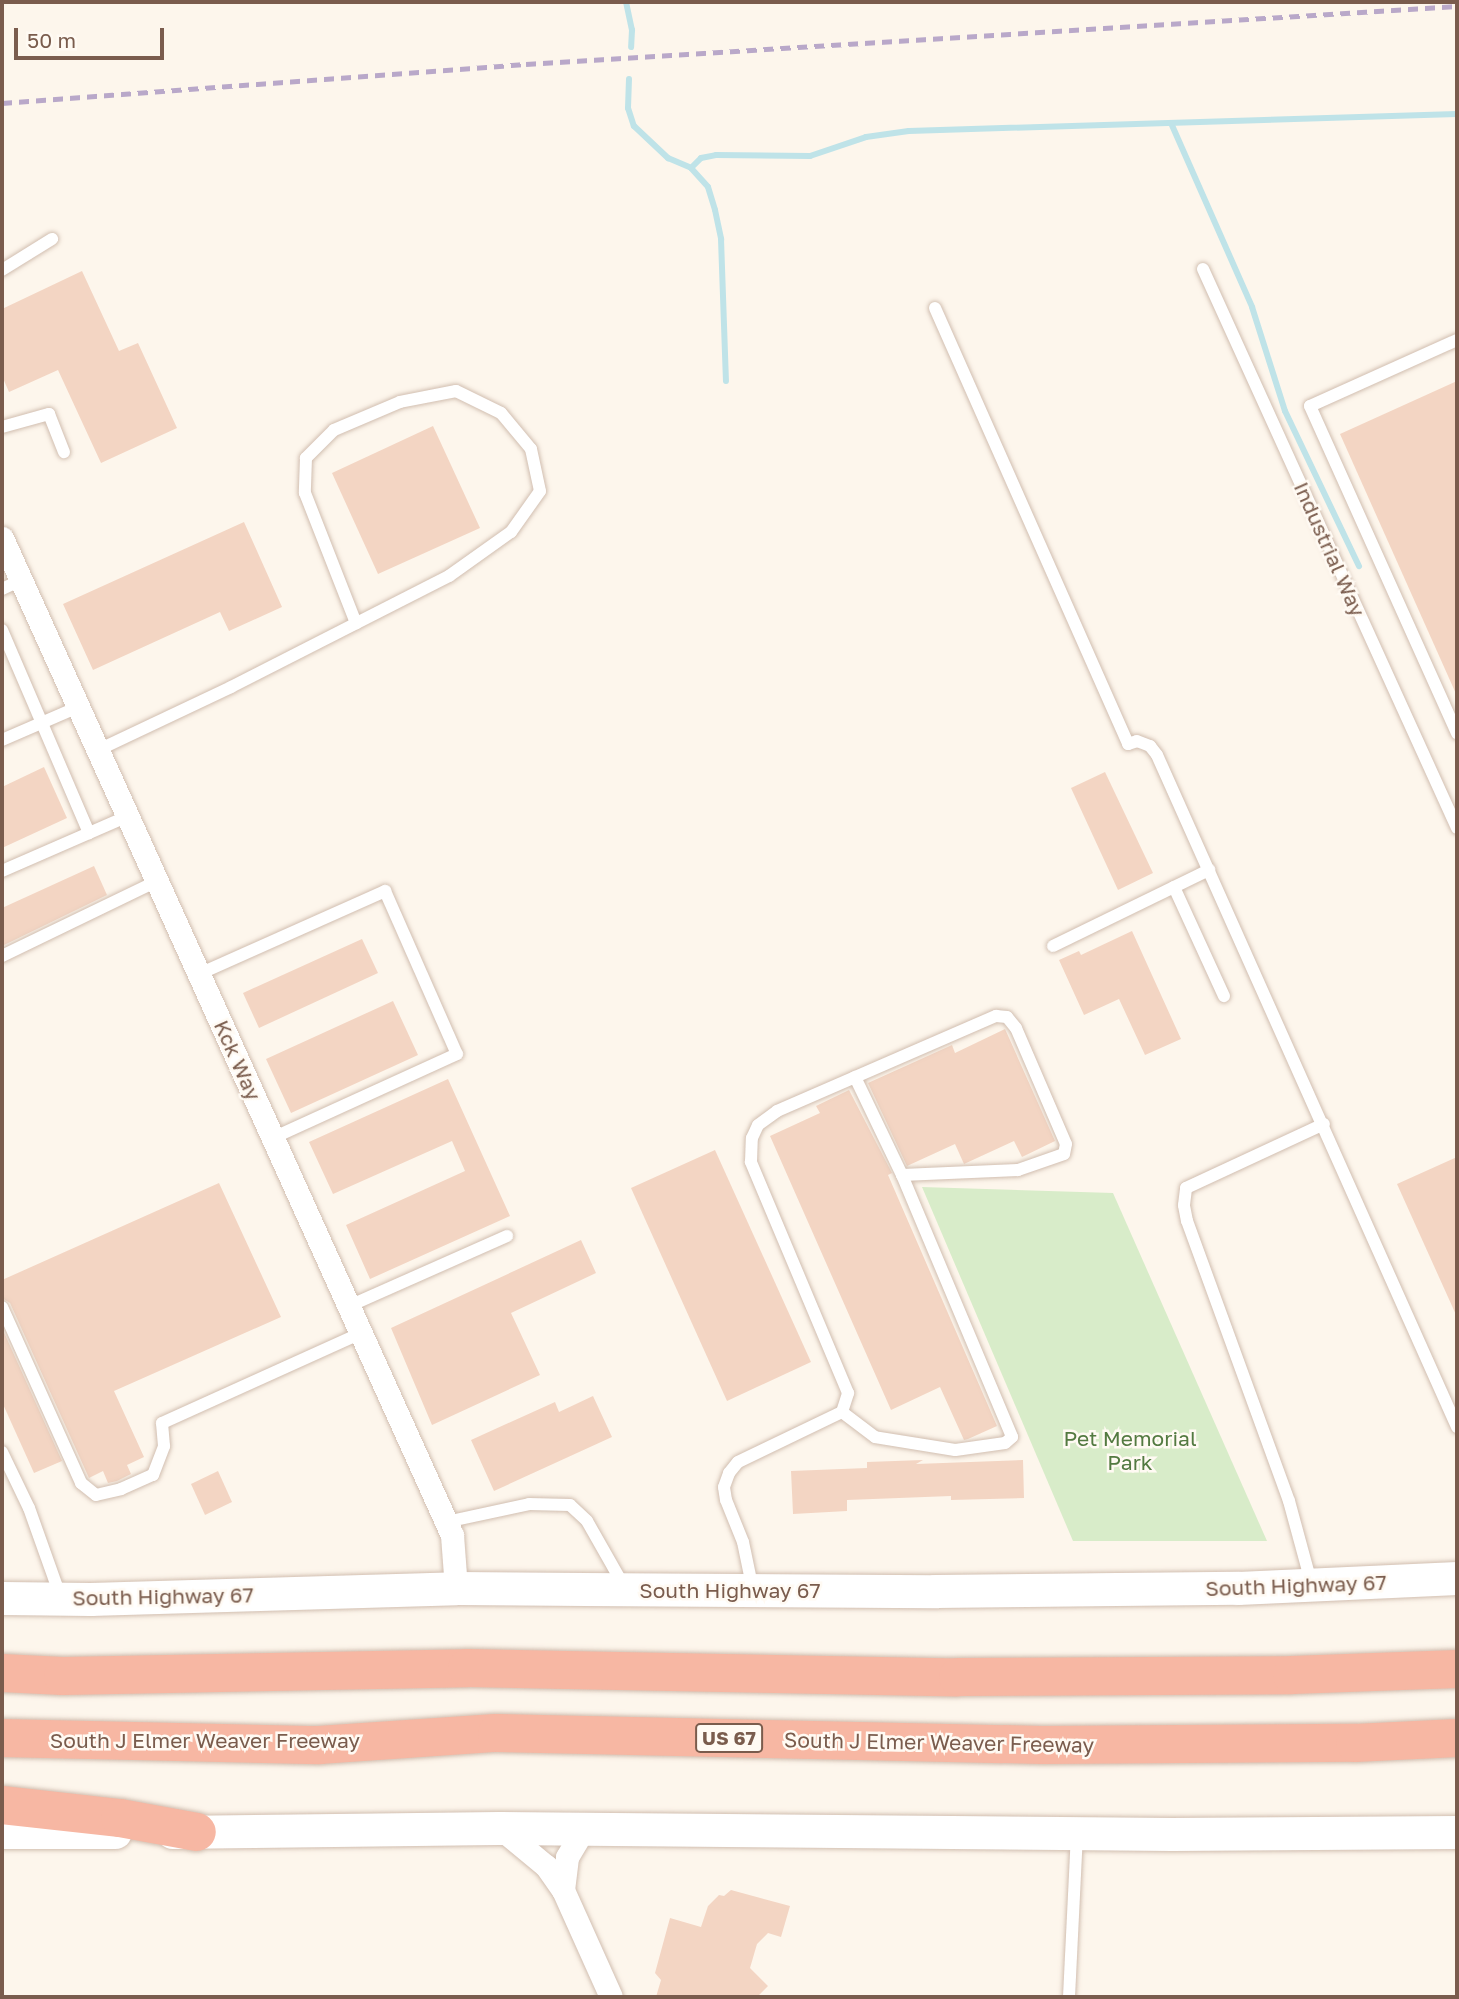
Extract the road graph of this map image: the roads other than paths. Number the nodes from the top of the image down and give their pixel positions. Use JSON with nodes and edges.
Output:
{"nodes":[{"id":1,"x":52,"y":239,"type":"dead end"},
{"id":2,"x":1203,"y":269,"type":"dead end"},
{"id":3,"x":2,"y":270,"type":"edge"},
{"id":4,"x":935,"y":308,"type":"dead end"},
{"id":5,"x":1457,"y":340,"type":"edge"},
{"id":6,"x":2,"y":427,"type":"edge"},
{"id":7,"x":64,"y":452,"type":"dead end"},
{"id":8,"x":2,"y":538,"type":"edge"},
{"id":9,"x":11,"y":585,"type":"edge"},
{"id":10,"x":356,"y":623,"type":"junction"},
{"id":11,"x":2,"y":630,"type":"edge"},
{"id":12,"x":78,"y":707,"type":"junction"},
{"id":13,"x":42,"y":722,"type":"junction"},
{"id":14,"x":1457,"y":733,"type":"edge"},
{"id":15,"x":2,"y":740,"type":"edge"},
{"id":16,"x":98,"y":750,"type":"junction"},
{"id":17,"x":128,"y":816,"type":"junction"},
{"id":18,"x":1457,"y":828,"type":"edge"},
{"id":19,"x":89,"y":833,"type":"junction"},
{"id":20,"x":1209,"y":870,"type":"junction"},
{"id":21,"x":2,"y":871,"type":"edge"},
{"id":22,"x":157,"y":881,"type":"junction"},
{"id":23,"x":1174,"y":887,"type":"junction"},
{"id":24,"x":1053,"y":946,"type":"dead end"},
{"id":25,"x":2,"y":956,"type":"edge"},
{"id":26,"x":199,"y":974,"type":"junction"},
{"id":27,"x":1224,"y":996,"type":"dead end"},
{"id":28,"x":855,"y":1077,"type":"junction"},
{"id":29,"x":1324,"y":1124,"type":"junction"},
{"id":30,"x":273,"y":1138,"type":"junction"},
{"id":31,"x":902,"y":1175,"type":"junction"},
{"id":32,"x":507,"y":1236,"type":"dead end"},
{"id":33,"x":349,"y":1306,"type":"junction"},
{"id":34,"x":2,"y":1307,"type":"edge"},
{"id":35,"x":361,"y":1334,"type":"junction"},
{"id":36,"x":842,"y":1412,"type":"junction"},
{"id":37,"x":1457,"y":1427,"type":"edge"},
{"id":38,"x":2,"y":1452,"type":"edge"},
{"id":39,"x":446,"y":1522,"type":"junction"},
{"id":40,"x":1457,"y":1578,"type":"edge"},
{"id":41,"x":1312,"y":1586,"type":"junction"},
{"id":42,"x":456,"y":1588,"type":"junction"},
{"id":43,"x":626,"y":1589,"type":"junction"},
{"id":44,"x":753,"y":1590,"type":"junction"},
{"id":45,"x":2,"y":1598,"type":"edge"},
{"id":46,"x":61,"y":1598,"type":"junction"},
{"id":47,"x":1457,"y":1669,"type":"edge"},
{"id":48,"x":2,"y":1673,"type":"edge"},
{"id":49,"x":2,"y":1738,"type":"edge"},
{"id":50,"x":1457,"y":1738,"type":"edge"},
{"id":51,"x":2,"y":1805,"type":"edge"},
{"id":52,"x":500,"y":1828,"type":"junction"},
{"id":53,"x":583,"y":1830,"type":"junction"},
{"id":54,"x":2,"y":1832,"type":"edge"},
{"id":55,"x":197,"y":1832,"type":"junction"},
{"id":56,"x":1457,"y":1832,"type":"edge"},
{"id":57,"x":1077,"y":1833,"type":"junction"},
{"id":58,"x":564,"y":1890,"type":"junction"},
{"id":59,"x":611,"y":1997,"type":"edge"},
{"id":60,"x":1069,"y":1997,"type":"edge"}],
"edges":[{"from":1,"to":3,"type":"lane"},
{"from":2,"to":18,"type":"lane","name":"Industrial Way"},
{"from":4,"to":20,"type":"lane"},
{"from":5,"to":14,"type":"lane"},
{"from":6,"to":7,"type":"lane"},
{"from":8,"to":9,"type":"street","name":"Kck Way"},
{"from":9,"to":12,"type":"street","name":"Kck Way"},
{"from":10,"to":10,"type":"lane"},
{"from":10,"to":16,"type":"lane"},
{"from":11,"to":13,"type":"lane"},
{"from":12,"to":13,"type":"lane"},
{"from":12,"to":16,"type":"street","name":"Kck Way"},
{"from":13,"to":15,"type":"lane"},
{"from":13,"to":19,"type":"lane"},
{"from":16,"to":17,"type":"street","name":"Kck Way"},
{"from":17,"to":19,"type":"lane"},
{"from":17,"to":22,"type":"street","name":"Kck Way"},
{"from":19,"to":21,"type":"lane"},
{"from":20,"to":23,"type":"lane"},
{"from":20,"to":29,"type":"lane"},
{"from":22,"to":25,"type":"lane"},
{"from":22,"to":26,"type":"street","name":"Kck Way"},
{"from":23,"to":24,"type":"lane"},
{"from":23,"to":27,"type":"lane"},
{"from":26,"to":30,"type":"street","name":"Kck Way"},
{"from":26,"to":30,"type":"lane"},
{"from":28,"to":31,"type":"lane"},
{"from":28,"to":31,"type":"lane"},
{"from":28,"to":36,"type":"lane"},
{"from":29,"to":37,"type":"lane"},
{"from":29,"to":41,"type":"lane"},
{"from":30,"to":33,"type":"street","name":"Kck Way"},
{"from":31,"to":36,"type":"lane"},
{"from":32,"to":33,"type":"lane"},
{"from":33,"to":35,"type":"street","name":"Kck Way"},
{"from":34,"to":35,"type":"lane"},
{"from":35,"to":39,"type":"street","name":"Kck Way"},
{"from":36,"to":44,"type":"lane"},
{"from":38,"to":46,"type":"lane"},
{"from":39,"to":42,"type":"street","name":"Kck Way"},
{"from":39,"to":43,"type":"lane"},
{"from":40,"to":41,"type":"main road","name":"South Highway 67"},
{"from":41,"to":44,"type":"main road","name":"South Highway 67"},
{"from":42,"to":43,"type":"main road","name":"South Highway 67"},
{"from":42,"to":46,"type":"main road","name":"South Highway 67"},
{"from":43,"to":44,"type":"main road","name":"South Highway 67"},
{"from":45,"to":46,"type":"main road","name":"South Highway 67"},
{"from":47,"to":48,"type":"highway"},
{"from":49,"to":50,"type":"highway","name":"South J Elmer Weaver Freeway","number":"US 67"},
{"from":51,"to":55,"type":"highway"},
{"from":52,"to":53,"type":"main road"},
{"from":52,"to":55,"type":"main road"},
{"from":52,"to":58,"type":"street"},
{"from":53,"to":57,"type":"main road"},
{"from":53,"to":58,"type":"street"},
{"from":54,"to":55,"type":"main road"},
{"from":56,"to":57,"type":"main road"},
{"from":57,"to":60,"type":"lane"},
{"from":58,"to":59,"type":"street"}]}
